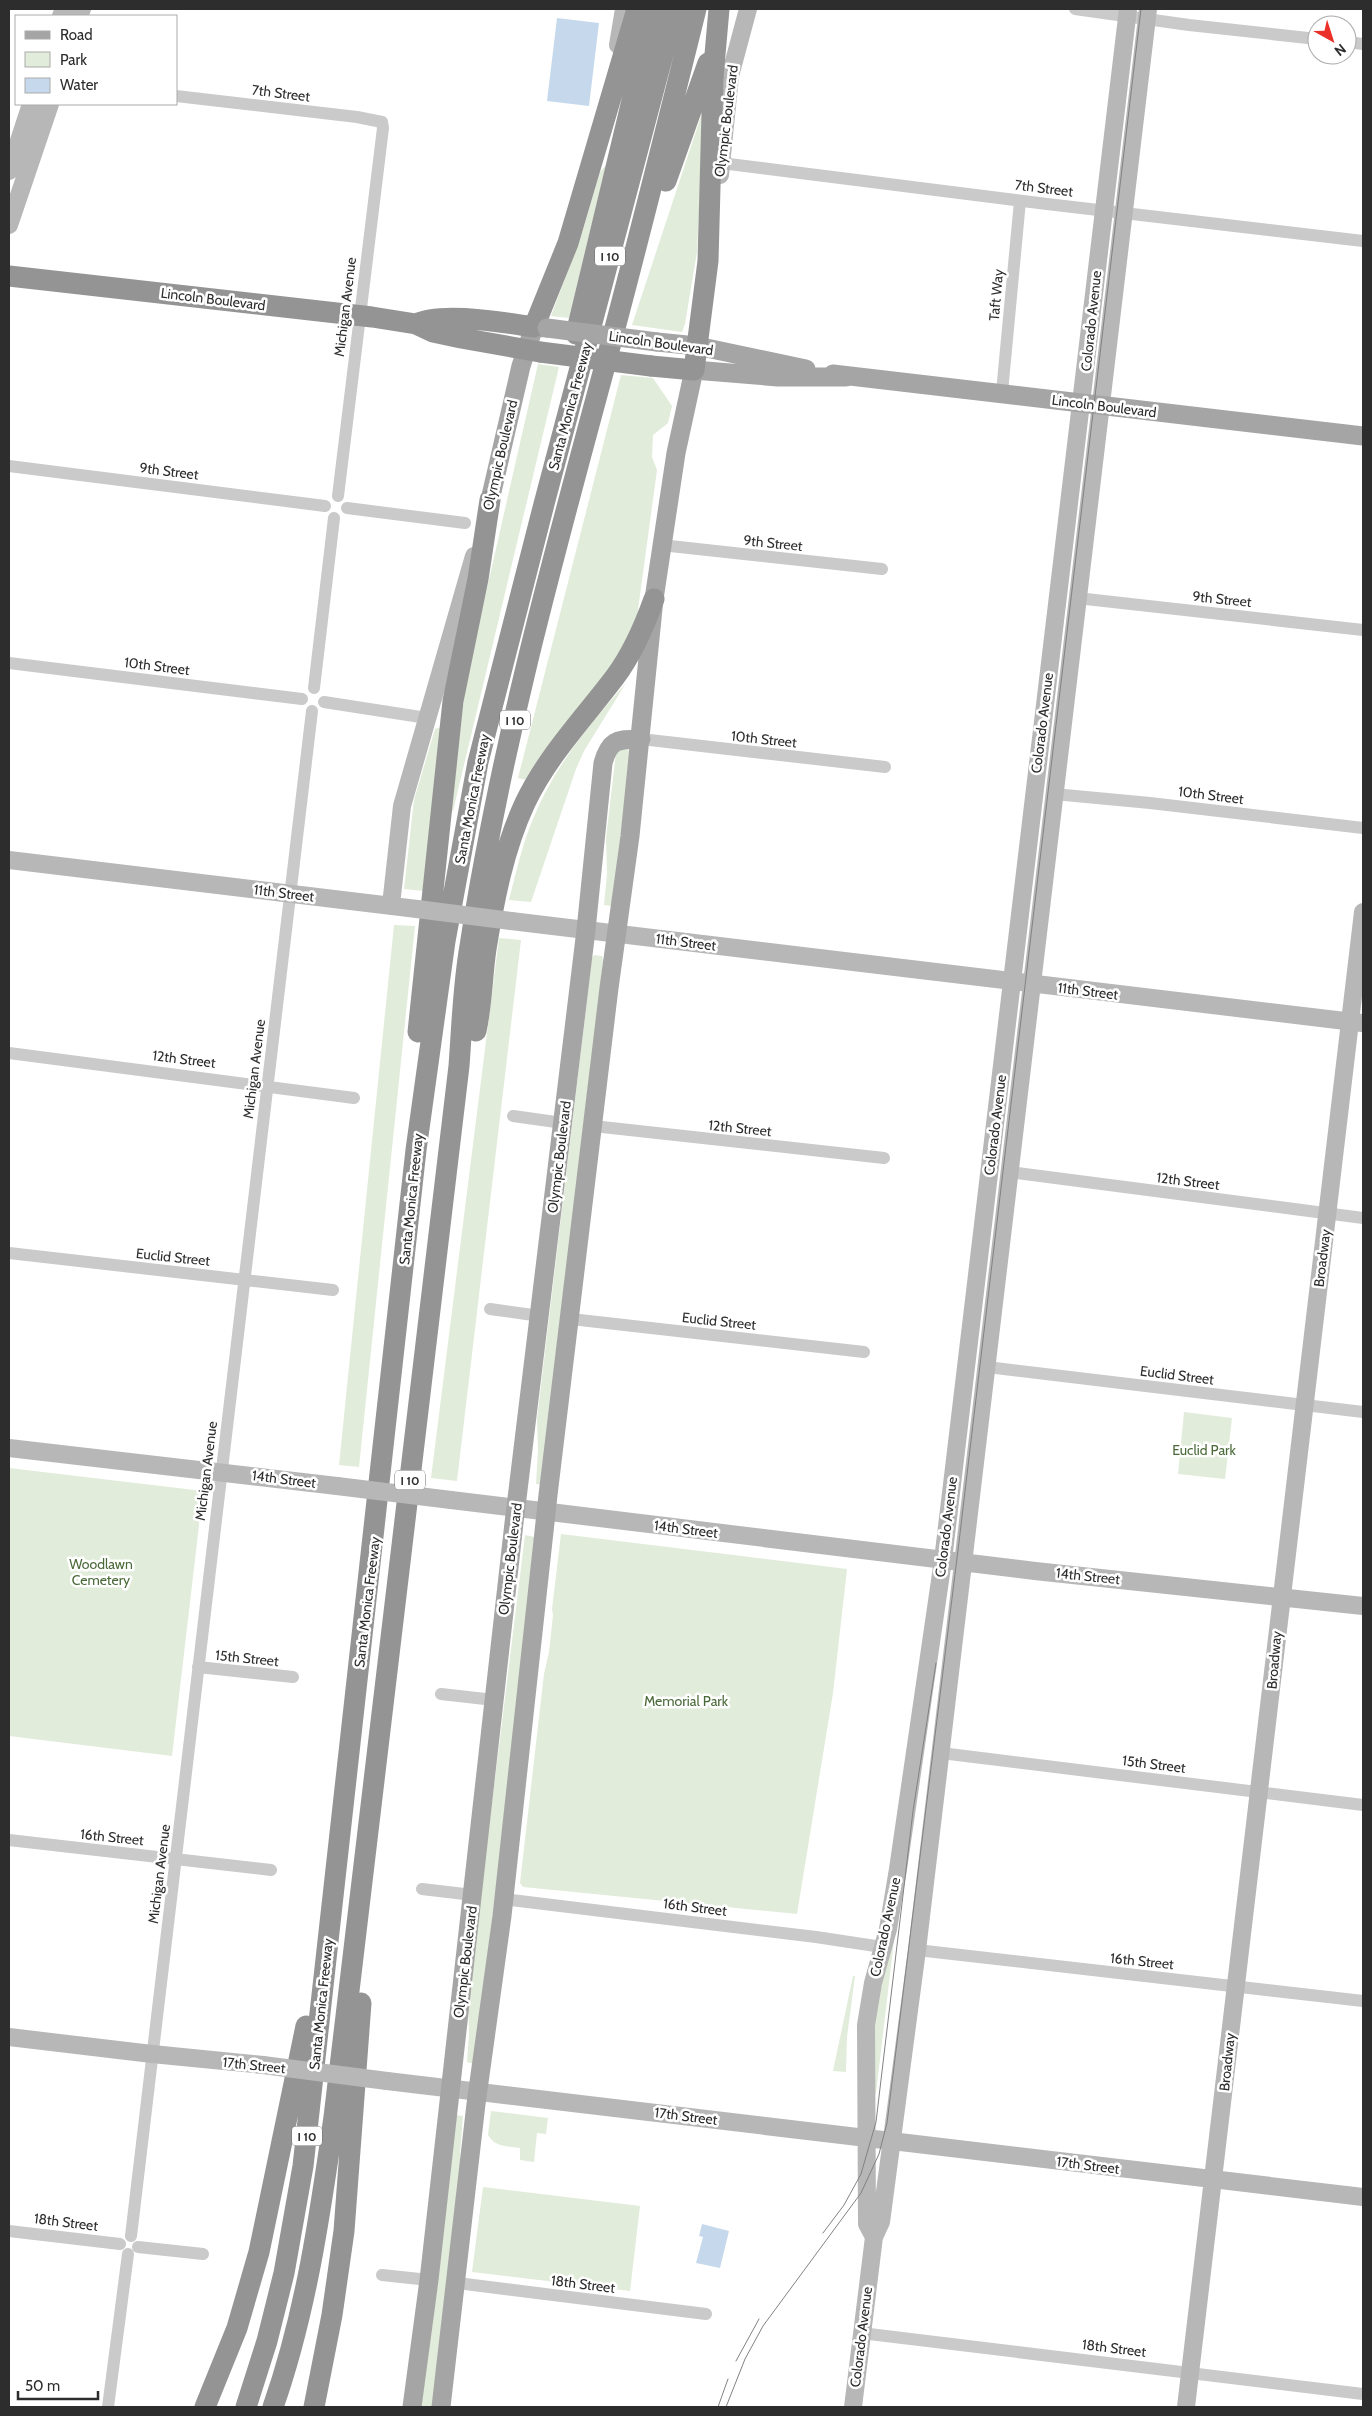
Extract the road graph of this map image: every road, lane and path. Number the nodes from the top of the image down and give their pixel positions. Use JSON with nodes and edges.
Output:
{"nodes":[{"id":1,"x":624,"y":9,"type":"edge"},
{"id":2,"x":637,"y":9,"type":"edge"},
{"id":3,"x":654,"y":9,"type":"edge"},
{"id":4,"x":675,"y":9,"type":"edge"},
{"id":5,"x":696,"y":9,"type":"edge"},
{"id":6,"x":719,"y":9,"type":"edge"},
{"id":7,"x":727,"y":9,"type":"edge"},
{"id":8,"x":748,"y":9,"type":"edge"},
{"id":9,"x":1075,"y":9,"type":"edge"},
{"id":10,"x":1128,"y":12,"type":"edge"},
{"id":11,"x":1148,"y":13,"type":"edge"},
{"id":12,"x":1307,"y":37,"type":"edge"},
{"id":13,"x":612,"y":93,"type":"junction"},
{"id":14,"x":178,"y":96,"type":"edge"},
{"id":15,"x":32,"y":105,"type":"edge"},
{"id":16,"x":50,"y":105,"type":"edge"},
{"id":17,"x":382,"y":122,"type":"joint"},
{"id":18,"x":721,"y":163,"type":"junction"},
{"id":19,"x":9,"y":171,"type":"edge"},
{"id":20,"x":1020,"y":201,"type":"junction"},
{"id":21,"x":1104,"y":211,"type":"junction"},
{"id":22,"x":1124,"y":213,"type":"junction"},
{"id":23,"x":9,"y":225,"type":"edge"},
{"id":24,"x":641,"y":230,"type":"junction"},
{"id":25,"x":1363,"y":241,"type":"edge"},
{"id":26,"x":708,"y":261,"type":"junction"},
{"id":27,"x":9,"y":276,"type":"edge"},
{"id":28,"x":359,"y":316,"type":"junction"},
{"id":29,"x":416,"y":324,"type":"junction"},
{"id":30,"x":540,"y":328,"type":"junction"},
{"id":31,"x":697,"y":346,"type":"junction"},
{"id":32,"x":533,"y":351,"type":"junction"},
{"id":33,"x":694,"y":370,"type":"junction"},
{"id":34,"x":846,"y":377,"type":"junction"},
{"id":35,"x":1002,"y":392,"type":"junction"},
{"id":36,"x":1082,"y":403,"type":"junction"},
{"id":37,"x":1101,"y":406,"type":"junction"},
{"id":38,"x":1363,"y":436,"type":"edge"},
{"id":39,"x":9,"y":466,"type":"edge"},
{"id":40,"x":338,"y":496,"type":"junction"},
{"id":41,"x":490,"y":500,"type":"junction"},
{"id":42,"x":544,"y":504,"type":"junction"},
{"id":43,"x":325,"y":506,"type":"junction"},
{"id":44,"x":348,"y":508,"type":"junction"},
{"id":45,"x":334,"y":518,"type":"junction"},
{"id":46,"x":465,"y":523,"type":"dead end"},
{"id":47,"x":661,"y":545,"type":"junction"},
{"id":48,"x":882,"y":569,"type":"dead end"},
{"id":49,"x":1077,"y":598,"type":"junction"},
{"id":50,"x":654,"y":599,"type":"junction"},
{"id":51,"x":1363,"y":630,"type":"edge"},
{"id":52,"x":9,"y":663,"type":"edge"},
{"id":53,"x":314,"y":688,"type":"junction"},
{"id":54,"x":302,"y":699,"type":"junction"},
{"id":55,"x":324,"y":702,"type":"junction"},
{"id":56,"x":312,"y":710,"type":"junction"},
{"id":57,"x":427,"y":718,"type":"junction"},
{"id":58,"x":641,"y":739,"type":"junction"},
{"id":59,"x":884,"y":767,"type":"dead end"},
{"id":60,"x":1054,"y":794,"type":"junction"},
{"id":61,"x":1363,"y":828,"type":"edge"},
{"id":62,"x":9,"y":860,"type":"edge"},
{"id":63,"x":290,"y":894,"type":"junction"},
{"id":64,"x":391,"y":905,"type":"junction"},
{"id":65,"x":1363,"y":912,"type":"edge"},
{"id":66,"x":586,"y":930,"type":"junction"},
{"id":67,"x":616,"y":934,"type":"junction"},
{"id":68,"x":1011,"y":981,"type":"junction"},
{"id":69,"x":1032,"y":984,"type":"junction"},
{"id":70,"x":1357,"y":1023,"type":"edge"},
{"id":71,"x":9,"y":1053,"type":"edge"},
{"id":72,"x":459,"y":1066,"type":"junction"},
{"id":73,"x":267,"y":1086,"type":"junction"},
{"id":74,"x":354,"y":1098,"type":"dead end"},
{"id":75,"x":513,"y":1116,"type":"dead end"},
{"id":76,"x":563,"y":1123,"type":"junction"},
{"id":77,"x":593,"y":1126,"type":"junction"},
{"id":78,"x":416,"y":1150,"type":"junction"},
{"id":79,"x":884,"y":1158,"type":"dead end"},
{"id":80,"x":1010,"y":1172,"type":"junction"},
{"id":81,"x":1327,"y":1213,"type":"junction"},
{"id":82,"x":1363,"y":1218,"type":"edge"},
{"id":83,"x":9,"y":1253,"type":"edge"},
{"id":84,"x":244,"y":1280,"type":"junction"},
{"id":85,"x":333,"y":1290,"type":"dead end"},
{"id":86,"x":490,"y":1309,"type":"dead end"},
{"id":87,"x":540,"y":1316,"type":"junction"},
{"id":88,"x":570,"y":1319,"type":"junction"},
{"id":89,"x":864,"y":1352,"type":"dead end"},
{"id":90,"x":986,"y":1367,"type":"junction"},
{"id":91,"x":1305,"y":1405,"type":"junction"},
{"id":92,"x":1363,"y":1412,"type":"edge"},
{"id":93,"x":9,"y":1448,"type":"edge"},
{"id":94,"x":222,"y":1471,"type":"junction"},
{"id":95,"x":516,"y":1508,"type":"junction"},
{"id":96,"x":546,"y":1512,"type":"junction"},
{"id":97,"x":943,"y":1560,"type":"junction"},
{"id":98,"x":962,"y":1562,"type":"junction"},
{"id":99,"x":1280,"y":1598,"type":"junction"},
{"id":100,"x":1363,"y":1606,"type":"edge"},
{"id":101,"x":198,"y":1667,"type":"junction"},
{"id":102,"x":293,"y":1678,"type":"dead end"},
{"id":103,"x":441,"y":1694,"type":"dead end"},
{"id":104,"x":494,"y":1700,"type":"junction"},
{"id":105,"x":941,"y":1752,"type":"junction"},
{"id":106,"x":1259,"y":1792,"type":"junction"},
{"id":107,"x":1363,"y":1805,"type":"edge"},
{"id":108,"x":9,"y":1840,"type":"edge"},
{"id":109,"x":176,"y":1859,"type":"junction"},
{"id":110,"x":337,"y":1860,"type":"junction"},
{"id":111,"x":271,"y":1870,"type":"dead end"},
{"id":112,"x":422,"y":1889,"type":"dead end"},
{"id":113,"x":362,"y":1895,"type":"junction"},
{"id":114,"x":473,"y":1895,"type":"junction"},
{"id":115,"x":503,"y":1899,"type":"junction"},
{"id":116,"x":882,"y":1947,"type":"junction"},
{"id":117,"x":917,"y":1950,"type":"junction"},
{"id":118,"x":1236,"y":1985,"type":"junction"},
{"id":119,"x":1363,"y":2001,"type":"edge"},
{"id":120,"x":9,"y":2036,"type":"edge"},
{"id":121,"x":152,"y":2054,"type":"junction"},
{"id":122,"x":451,"y":2089,"type":"junction"},
{"id":123,"x":478,"y":2092,"type":"junction"},
{"id":124,"x":866,"y":2137,"type":"junction"},
{"id":125,"x":892,"y":2142,"type":"junction"},
{"id":126,"x":1213,"y":2179,"type":"junction"},
{"id":127,"x":1363,"y":2197,"type":"edge"},
{"id":128,"x":9,"y":2230,"type":"edge"},
{"id":129,"x":874,"y":2238,"type":"junction"},
{"id":130,"x":133,"y":2246,"type":"junction"},
{"id":131,"x":203,"y":2254,"type":"dead end"},
{"id":132,"x":382,"y":2275,"type":"dead end"},
{"id":133,"x":429,"y":2280,"type":"junction"},
{"id":134,"x":457,"y":2284,"type":"junction"},
{"id":135,"x":706,"y":2314,"type":"dead end"},
{"id":136,"x":861,"y":2333,"type":"junction"},
{"id":137,"x":1190,"y":2372,"type":"junction"},
{"id":138,"x":1363,"y":2394,"type":"edge"},
{"id":139,"x":108,"y":2407,"type":"edge"},
{"id":140,"x":205,"y":2407,"type":"edge"},
{"id":141,"x":246,"y":2407,"type":"edge"},
{"id":142,"x":273,"y":2407,"type":"edge"},
{"id":143,"x":314,"y":2407,"type":"edge"},
{"id":144,"x":412,"y":2407,"type":"edge"},
{"id":145,"x":442,"y":2407,"type":"edge"},
{"id":146,"x":853,"y":2407,"type":"edge"},
{"id":147,"x":1186,"y":2407,"type":"edge"}],
"edges":[{"from":1,"to":13,"type":"main road","name":"Olympic Boulevard"},
{"from":2,"to":13,"type":"highway"},
{"from":3,"to":42,"type":"highway"},
{"from":4,"to":42,"type":"highway","name":"Santa Monica Freeway","number":"I 10"},
{"from":5,"to":24,"type":"highway","name":"Santa Monica Freeway","number":"I 10"},
{"from":6,"to":26,"type":"highway","bridge":true},
{"from":7,"to":24,"type":"highway"},
{"from":8,"to":18,"type":"main road","name":"Olympic Boulevard"},
{"from":9,"to":10,"type":"street"},
{"from":10,"to":11,"type":"street"},
{"from":10,"to":21,"type":"main road","name":"Colorado Avenue"},
{"from":11,"to":12,"type":"street"},
{"from":11,"to":22,"type":"main road","name":"Colorado Avenue"},
{"from":13,"to":30,"type":"highway","name":"Olympic Boulevard"},
{"from":14,"to":17,"type":"street","name":"7th Street"},
{"from":15,"to":19,"type":"main road"},
{"from":16,"to":23,"type":"main road"},
{"from":17,"to":28,"type":"street","name":"Michigan Avenue"},
{"from":18,"to":20,"type":"street","name":"7th Street"},
{"from":18,"to":26,"type":"main road","name":"Olympic Boulevard"},
{"from":20,"to":21,"type":"street","name":"7th Street"},
{"from":20,"to":35,"type":"street","name":"Taft Way"},
{"from":21,"to":22,"type":"street","name":"7th Street"},
{"from":21,"to":36,"type":"main road","name":"Colorado Avenue"},
{"from":22,"to":25,"type":"street","name":"7th Street"},
{"from":22,"to":37,"type":"main road","name":"Colorado Avenue"},
{"from":24,"to":72,"type":"highway","name":"Santa Monica Freeway","number":"I 10"},
{"from":26,"to":31,"type":"highway","name":"Olympic Boulevard"},
{"from":27,"to":28,"type":"highway","name":"Lincoln Boulevard"},
{"from":28,"to":29,"type":"highway","name":"Lincoln Boulevard"},
{"from":28,"to":40,"type":"street","name":"Michigan Avenue"},
{"from":29,"to":30,"type":"highway","name":"Lincoln Boulevard"},
{"from":29,"to":32,"type":"highway","name":"Lincoln Boulevard"},
{"from":30,"to":31,"type":"main road","name":"Lincoln Boulevard","bridge":true},
{"from":30,"to":32,"type":"main road","name":"Olympic Boulevard"},
{"from":31,"to":33,"type":"highway","name":"Olympic Boulevard"},
{"from":31,"to":34,"type":"main road","name":"Lincoln Boulevard"},
{"from":32,"to":33,"type":"highway","name":"Lincoln Boulevard","bridge":true},
{"from":32,"to":41,"type":"main road","name":"Olympic Boulevard"},
{"from":33,"to":34,"type":"main road","name":"Lincoln Boulevard"},
{"from":33,"to":47,"type":"main road","name":"Olympic Boulevard"},
{"from":34,"to":35,"type":"main road","name":"Lincoln Boulevard"},
{"from":35,"to":36,"type":"main road","name":"Lincoln Boulevard"},
{"from":36,"to":37,"type":"main road","name":"Lincoln Boulevard"},
{"from":36,"to":68,"type":"main road","name":"Colorado Avenue"},
{"from":37,"to":38,"type":"main road","name":"Lincoln Boulevard"},
{"from":37,"to":49,"type":"main road","name":"Colorado Avenue"},
{"from":39,"to":43,"type":"street","name":"9th Street"},
{"from":40,"to":43,"type":"street"},
{"from":40,"to":44,"type":"street"},
{"from":41,"to":57,"type":"main road","name":"Olympic Boulevard"},
{"from":41,"to":78,"type":"highway"},
{"from":42,"to":78,"type":"highway","name":"Santa Monica Freeway","number":"I 10"},
{"from":43,"to":45,"type":"street"},
{"from":44,"to":45,"type":"street"},
{"from":44,"to":46,"type":"street"},
{"from":45,"to":53,"type":"street"},
{"from":47,"to":48,"type":"street","name":"9th Street"},
{"from":47,"to":50,"type":"main road","name":"Olympic Boulevard"},
{"from":49,"to":51,"type":"street","name":"9th Street"},
{"from":49,"to":60,"type":"main road","name":"Colorado Avenue"},
{"from":50,"to":58,"type":"main road","name":"Olympic Boulevard"},
{"from":50,"to":72,"type":"highway"},
{"from":52,"to":54,"type":"street","name":"10th Street"},
{"from":53,"to":54,"type":"street"},
{"from":53,"to":55,"type":"street"},
{"from":54,"to":56,"type":"street"},
{"from":55,"to":56,"type":"street"},
{"from":55,"to":57,"type":"street"},
{"from":56,"to":63,"type":"street","name":"Michigan Avenue"},
{"from":57,"to":64,"type":"main road","name":"Olympic Boulevard"},
{"from":58,"to":59,"type":"street","name":"10th Street"},
{"from":58,"to":66,"type":"main road","name":"Olympic Boulevard"},
{"from":58,"to":67,"type":"main road","name":"Olympic Boulevard"},
{"from":60,"to":61,"type":"street","name":"10th Street"},
{"from":60,"to":69,"type":"main road","name":"Colorado Avenue"},
{"from":62,"to":63,"type":"main road","name":"11th Street"},
{"from":63,"to":64,"type":"main road","name":"11th Street"},
{"from":63,"to":73,"type":"street","name":"Michigan Avenue"},
{"from":64,"to":66,"type":"main road","name":"11th Street","bridge":true},
{"from":65,"to":70,"type":"main road","name":"Broadway"},
{"from":66,"to":67,"type":"main road","name":"11th Street"},
{"from":66,"to":76,"type":"main road","name":"Olympic Boulevard"},
{"from":67,"to":68,"type":"main road","name":"11th Street"},
{"from":67,"to":77,"type":"main road","name":"Olympic Boulevard"},
{"from":68,"to":69,"type":"main road","name":"11th Street"},
{"from":68,"to":97,"type":"main road","name":"Colorado Avenue"},
{"from":69,"to":70,"type":"main road","name":"11th Street"},
{"from":69,"to":80,"type":"main road","name":"Colorado Avenue"},
{"from":70,"to":81,"type":"main road","name":"Broadway"},
{"from":71,"to":73,"type":"street","name":"12th Street"},
{"from":72,"to":113,"type":"highway","name":"Santa Monica Freeway","number":"I 10"},
{"from":73,"to":74,"type":"street","name":"12th Street"},
{"from":73,"to":84,"type":"street","name":"Michigan Avenue"},
{"from":75,"to":76,"type":"street"},
{"from":76,"to":87,"type":"main road","name":"Olympic Boulevard"},
{"from":77,"to":79,"type":"street","name":"12th Street"},
{"from":77,"to":88,"type":"main road","name":"Olympic Boulevard"},
{"from":78,"to":110,"type":"highway","name":"Santa Monica Freeway","number":"I 10"},
{"from":80,"to":81,"type":"street","name":"12th Street"},
{"from":80,"to":90,"type":"main road","name":"Colorado Avenue"},
{"from":81,"to":82,"type":"street","name":"12th Street"},
{"from":81,"to":91,"type":"main road","name":"Broadway"},
{"from":83,"to":84,"type":"street","name":"Euclid Street"},
{"from":84,"to":85,"type":"street","name":"Euclid Street"},
{"from":84,"to":94,"type":"street","name":"Michigan Avenue"},
{"from":86,"to":87,"type":"street"},
{"from":87,"to":95,"type":"main road","name":"Olympic Boulevard"},
{"from":88,"to":89,"type":"street","name":"Euclid Street"},
{"from":88,"to":96,"type":"main road","name":"Olympic Boulevard"},
{"from":90,"to":91,"type":"street","name":"Euclid Street"},
{"from":90,"to":98,"type":"main road","name":"Colorado Avenue"},
{"from":91,"to":92,"type":"street","name":"Euclid Street"},
{"from":91,"to":99,"type":"main road","name":"Broadway"},
{"from":93,"to":94,"type":"main road","name":"14th Street"},
{"from":94,"to":95,"type":"main road","name":"14th Street","bridge":true},
{"from":94,"to":101,"type":"street","name":"Michigan Avenue"},
{"from":95,"to":96,"type":"main road","name":"14th Street"},
{"from":95,"to":104,"type":"main road","name":"Olympic Boulevard"},
{"from":96,"to":97,"type":"main road","name":"14th Street"},
{"from":96,"to":115,"type":"main road","name":"Olympic Boulevard"},
{"from":97,"to":98,"type":"main road","name":"14th Street"},
{"from":97,"to":116,"type":"main road","name":"Colorado Avenue"},
{"from":98,"to":99,"type":"main road","name":"14th Street"},
{"from":98,"to":105,"type":"main road","name":"Colorado Avenue"},
{"from":99,"to":100,"type":"main road","name":"14th Street"},
{"from":99,"to":106,"type":"main road","name":"Broadway"},
{"from":101,"to":102,"type":"street","name":"15th Street"},
{"from":101,"to":109,"type":"street","name":"Michigan Avenue"},
{"from":103,"to":104,"type":"street"},
{"from":104,"to":114,"type":"main road","name":"Olympic Boulevard"},
{"from":105,"to":106,"type":"street","name":"15th Street"},
{"from":105,"to":117,"type":"main road","name":"Colorado Avenue"},
{"from":106,"to":107,"type":"street","name":"15th Street"},
{"from":106,"to":118,"type":"main road","name":"Broadway"},
{"from":108,"to":109,"type":"street","name":"16th Street"},
{"from":109,"to":111,"type":"street","name":"16th Street"},
{"from":109,"to":121,"type":"street","name":"Michigan Avenue"},
{"from":110,"to":140,"type":"highway"},
{"from":110,"to":141,"type":"highway","name":"Santa Monica Freeway","number":"I 10"},
{"from":112,"to":114,"type":"street"},
{"from":113,"to":142,"type":"highway","name":"Santa Monica Freeway","number":"I 10"},
{"from":113,"to":143,"type":"highway"},
{"from":114,"to":122,"type":"main road","name":"Olympic Boulevard"},
{"from":115,"to":116,"type":"street","name":"16th Street"},
{"from":115,"to":123,"type":"main road","name":"Olympic Boulevard"},
{"from":116,"to":124,"type":"main road","name":"Colorado Avenue"},
{"from":117,"to":118,"type":"street","name":"16th Street"},
{"from":117,"to":125,"type":"main road","name":"Colorado Avenue"},
{"from":118,"to":119,"type":"street","name":"16th Street"},
{"from":118,"to":126,"type":"main road","name":"Broadway"},
{"from":120,"to":121,"type":"main road","name":"17th Street"},
{"from":121,"to":122,"type":"main road","name":"17th Street","bridge":true},
{"from":121,"to":130,"type":"street","name":"Michigan Avenue"},
{"from":122,"to":123,"type":"main road","name":"17th Street"},
{"from":122,"to":133,"type":"main road","name":"Olympic Boulevard"},
{"from":123,"to":124,"type":"main road","name":"17th Street"},
{"from":123,"to":134,"type":"main road","name":"Olympic Boulevard"},
{"from":124,"to":125,"type":"main road","name":"17th Street"},
{"from":124,"to":129,"type":"main road","name":"Colorado Avenue"},
{"from":125,"to":126,"type":"main road","name":"17th Street"},
{"from":125,"to":129,"type":"main road","name":"Colorado Avenue"},
{"from":126,"to":127,"type":"main road","name":"17th Street"},
{"from":126,"to":137,"type":"main road","name":"Broadway"},
{"from":128,"to":130,"type":"street","name":"18th Street"},
{"from":129,"to":136,"type":"main road","name":"Colorado Avenue"},
{"from":130,"to":131,"type":"street"},
{"from":130,"to":139,"type":"street","name":"Michigan Avenue"},
{"from":132,"to":133,"type":"street"},
{"from":133,"to":144,"type":"main road","name":"Olympic Boulevard"},
{"from":134,"to":135,"type":"street","name":"18th Street"},
{"from":134,"to":145,"type":"main road","name":"Olympic Boulevard"},
{"from":136,"to":137,"type":"street","name":"18th Street"},
{"from":136,"to":146,"type":"main road","name":"Colorado Avenue"},
{"from":137,"to":138,"type":"street","name":"18th Street"},
{"from":137,"to":147,"type":"main road","name":"Broadway"}]}
